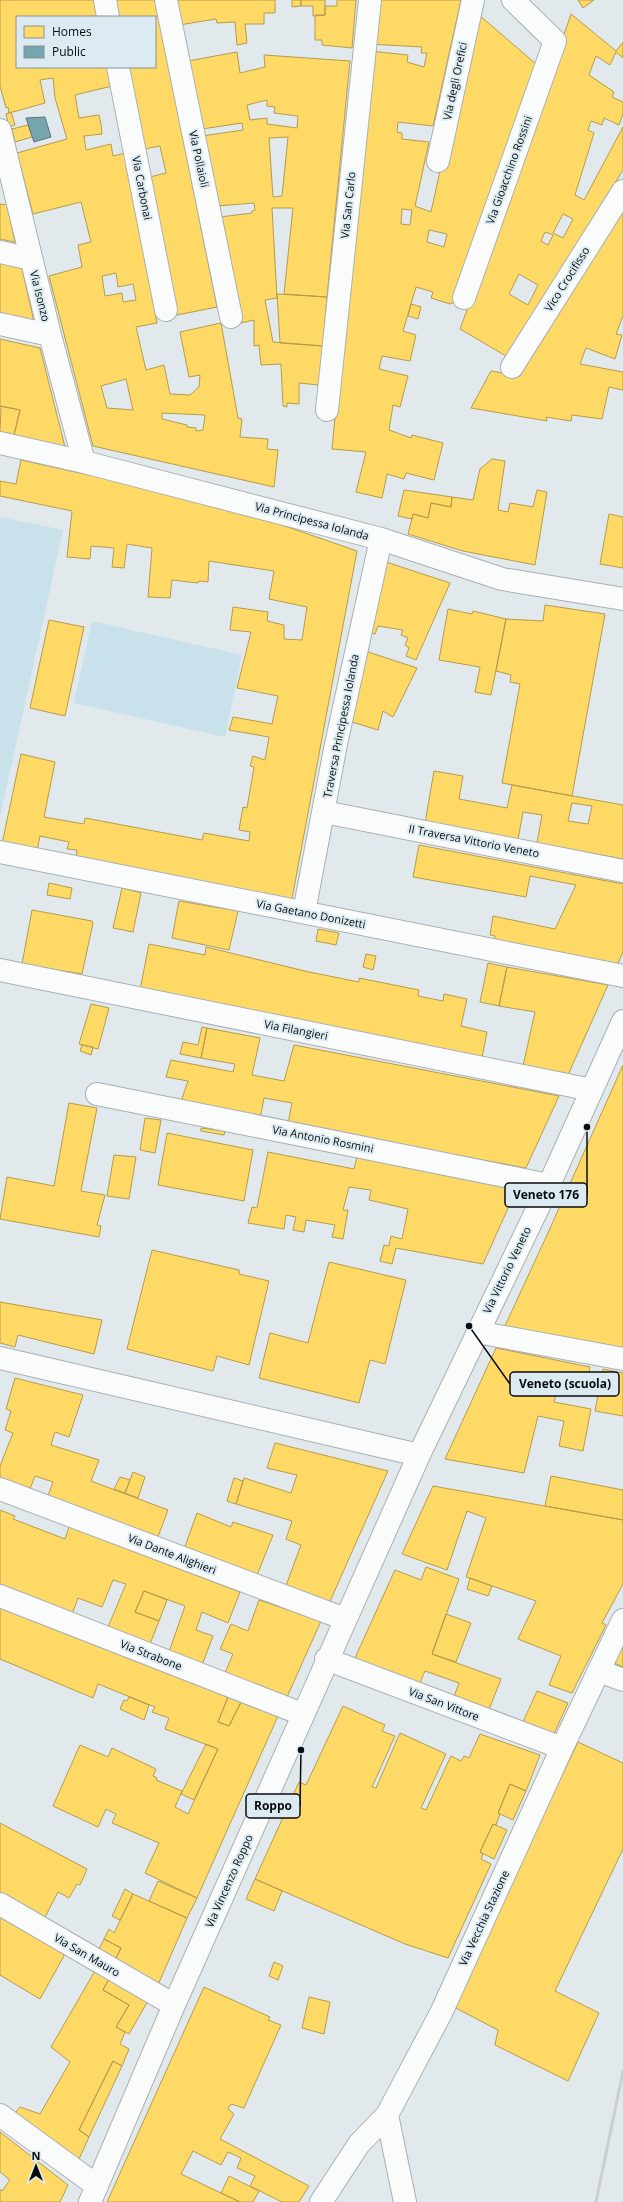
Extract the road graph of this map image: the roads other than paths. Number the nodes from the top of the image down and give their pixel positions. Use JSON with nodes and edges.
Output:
{"nodes":[{"id":1,"x":105,"y":0,"type":"edge"},
{"id":2,"x":166,"y":0,"type":"edge"},
{"id":3,"x":370,"y":0,"type":"edge"},
{"id":4,"x":473,"y":0,"type":"edge"},
{"id":5,"x":513,"y":0,"type":"edge"},
{"id":6,"x":108,"y":16,"type":"edge"},
{"id":7,"x":118,"y":68,"type":"edge"},
{"id":8,"x":0,"y":130,"type":"edge"},
{"id":9,"x":438,"y":161,"type":"dead end"},
{"id":10,"x":623,"y":191,"type":"edge"},
{"id":11,"x":0,"y":252,"type":"edge"},
{"id":12,"x":31,"y":259,"type":"junction"},
{"id":13,"x":464,"y":298,"type":"dead end"},
{"id":14,"x":166,"y":310,"type":"dead end"},
{"id":15,"x":231,"y":317,"type":"dead end"},
{"id":16,"x":0,"y":324,"type":"edge"},
{"id":17,"x":50,"y":335,"type":"junction"},
{"id":18,"x":512,"y":366,"type":"dead end"},
{"id":19,"x":327,"y":410,"type":"dead end"},
{"id":20,"x":0,"y":442,"type":"edge"},
{"id":21,"x":84,"y":462,"type":"junction"},
{"id":22,"x":381,"y":539,"type":"junction"},
{"id":23,"x":623,"y":599,"type":"edge"},
{"id":24,"x":324,"y":812,"type":"junction"},
{"id":25,"x":0,"y":852,"type":"edge"},
{"id":26,"x":623,"y":871,"type":"edge"},
{"id":27,"x":304,"y":912,"type":"junction"},
{"id":28,"x":0,"y":970,"type":"edge"},
{"id":29,"x":623,"y":976,"type":"edge"},
{"id":30,"x":622,"y":1027,"type":"edge"},
{"id":31,"x":592,"y":1090,"type":"junction"},
{"id":32,"x":97,"y":1094,"type":"dead end"},
{"id":33,"x":549,"y":1185,"type":"junction"},
{"id":34,"x":476,"y":1332,"type":"junction"},
{"id":35,"x":0,"y":1358,"type":"edge"},
{"id":36,"x":623,"y":1359,"type":"edge"},
{"id":37,"x":419,"y":1455,"type":"junction"},
{"id":38,"x":0,"y":1489,"type":"edge"},
{"id":39,"x":381,"y":1540,"type":"joint"},
{"id":40,"x":0,"y":1596,"type":"edge"},
{"id":41,"x":345,"y":1619,"type":"junction"},
{"id":42,"x":623,"y":1620,"type":"edge"},
{"id":43,"x":326,"y":1659,"type":"junction"},
{"id":44,"x":598,"y":1671,"type":"junction"},
{"id":45,"x":623,"y":1680,"type":"edge"},
{"id":46,"x":302,"y":1714,"type":"junction"},
{"id":47,"x":562,"y":1748,"type":"junction"},
{"id":48,"x":0,"y":1904,"type":"edge"},
{"id":49,"x":174,"y":2005,"type":"junction"},
{"id":50,"x":0,"y":2115,"type":"edge"},
{"id":51,"x":387,"y":2115,"type":"junction"},
{"id":52,"x":93,"y":2194,"type":"edge"},
{"id":53,"x":321,"y":2202,"type":"edge"},
{"id":54,"x":405,"y":2202,"type":"edge"}],
"edges":[{"from":1,"to":6,"type":"street"},
{"from":2,"to":15,"type":"street","name":"Via Pollaioli"},
{"from":3,"to":19,"type":"street","name":"Via San Carlo"},
{"from":4,"to":9,"type":"street","name":"Via degli Orefici"},
{"from":5,"to":13,"type":"street","name":"Via Gioacchino Rossini"},
{"from":7,"to":14,"type":"street","name":"Via Carbonai"},
{"from":8,"to":12,"type":"street","name":"Via Isonzo"},
{"from":10,"to":18,"type":"street","name":"Vico Crocifisso"},
{"from":11,"to":12,"type":"street"},
{"from":12,"to":17,"type":"street","name":"Via Isonzo"},
{"from":16,"to":17,"type":"street"},
{"from":17,"to":21,"type":"street","name":"Via Isonzo"},
{"from":20,"to":21,"type":"street","name":"Via Principessa Iolanda"},
{"from":21,"to":22,"type":"street","name":"Via Principessa Iolanda"},
{"from":22,"to":23,"type":"street","name":"Via Principessa Iolanda"},
{"from":22,"to":24,"type":"street","name":"Traversa Principessa Iolanda"},
{"from":24,"to":26,"type":"street","name":"II Traversa Vittorio Veneto"},
{"from":24,"to":27,"type":"street","name":"Traversa Principessa Iolanda"},
{"from":25,"to":27,"type":"street","name":"Via Gaetano Donizetti"},
{"from":27,"to":29,"type":"street","name":"Via Gaetano Donizetti"},
{"from":28,"to":31,"type":"street","name":"Via Filangieri"},
{"from":30,"to":31,"type":"street","name":"Via Vittorio Veneto"},
{"from":31,"to":33,"type":"street","name":"Via Vittorio Veneto"},
{"from":32,"to":33,"type":"street","name":"Via Antonio Rosmini"},
{"from":33,"to":34,"type":"street","name":"Via Vittorio Veneto"},
{"from":34,"to":36,"type":"street"},
{"from":34,"to":37,"type":"street","name":"Via Vittorio Veneto"},
{"from":35,"to":37,"type":"street"},
{"from":37,"to":39,"type":"street","name":"Via Vittorio Veneto"},
{"from":38,"to":41,"type":"street","name":"Via Dante Alighieri"},
{"from":39,"to":41,"type":"street","name":"Via Vincenzo Roppo"},
{"from":40,"to":46,"type":"street","name":"Via Strabone"},
{"from":41,"to":43,"type":"street","name":"Via Vincenzo Roppo"},
{"from":42,"to":44,"type":"street","name":"Via Vecchia Stazione"},
{"from":43,"to":46,"type":"street","name":"Via Vincenzo Roppo"},
{"from":43,"to":47,"type":"street","name":"Via San Vittore"},
{"from":44,"to":45,"type":"street"},
{"from":44,"to":47,"type":"street","name":"Via Vecchia Stazione"},
{"from":46,"to":49,"type":"street","name":"Via Vincenzo Roppo"},
{"from":47,"to":51,"type":"street","name":"Via Vecchia Stazione"},
{"from":48,"to":49,"type":"street","name":"Via San Mauro"},
{"from":49,"to":52,"type":"street","name":"Via Vincenzo Roppo"},
{"from":50,"to":52,"type":"street"},
{"from":51,"to":53,"type":"street","name":"Via Vecchia Stazione"},
{"from":51,"to":54,"type":"street"}]}
